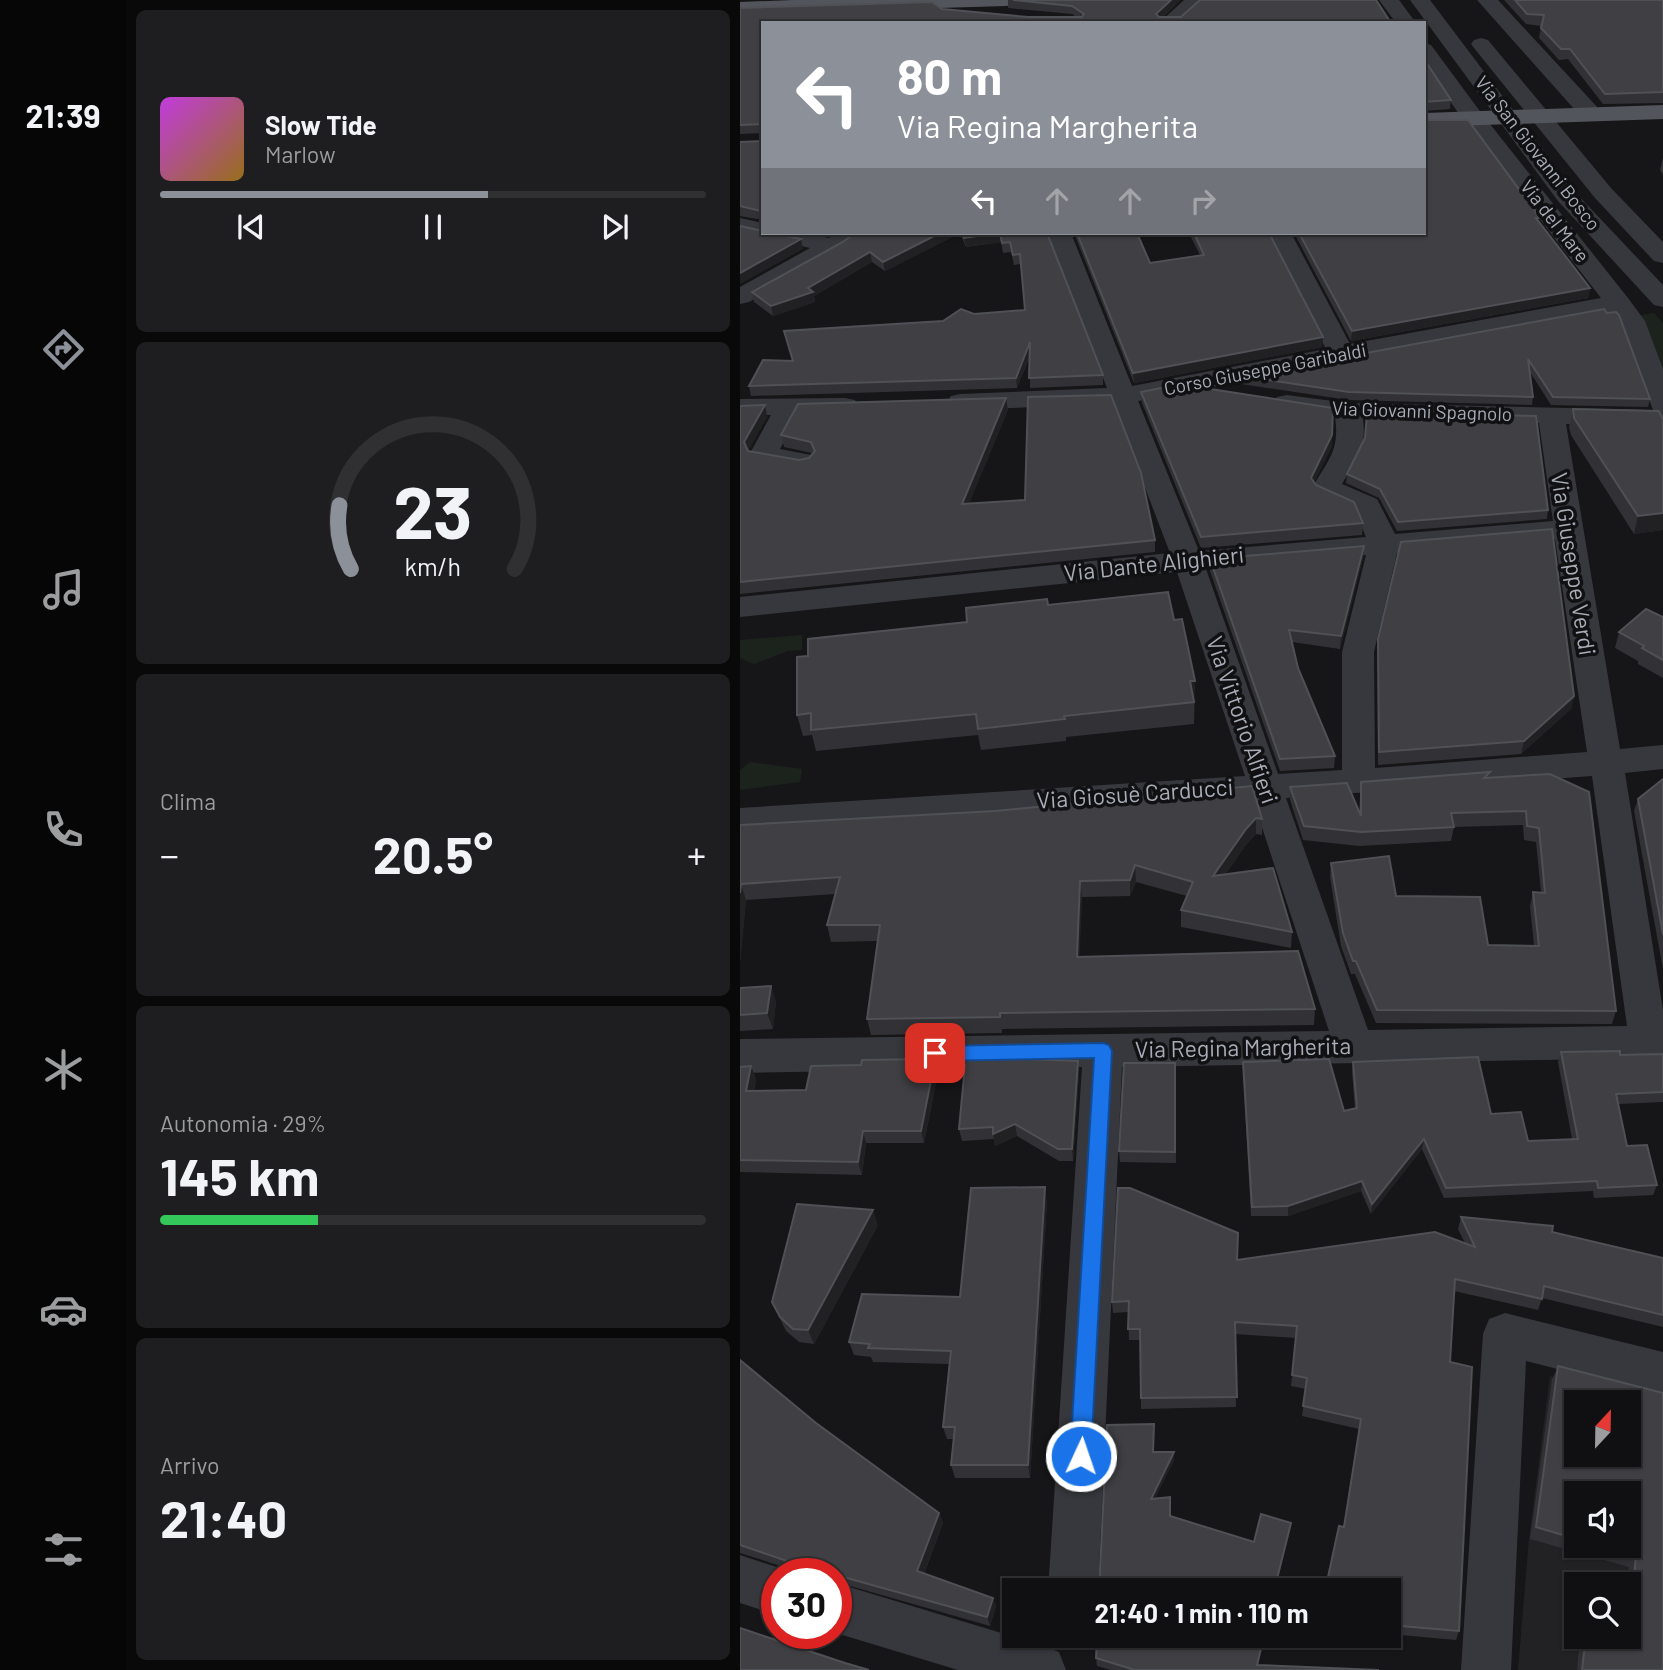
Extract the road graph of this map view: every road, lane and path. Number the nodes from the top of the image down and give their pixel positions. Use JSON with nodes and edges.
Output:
{"nodes":[{"id":1,"x":1196,"y":0,"type":"edge"},
{"id":2,"x":1389,"y":0,"type":"edge"},
{"id":3,"x":1420,"y":0,"type":"edge"},
{"id":4,"x":1487,"y":0,"type":"edge"},
{"id":5,"x":946,"y":1,"type":"edge"},
{"id":6,"x":740,"y":8,"type":"edge"},
{"id":7,"x":1012,"y":9,"type":"edge"},
{"id":8,"x":1171,"y":21,"type":"edge"},
{"id":9,"x":1405,"y":21,"type":"edge"},
{"id":10,"x":1472,"y":32,"type":"dead end"},
{"id":11,"x":1426,"y":52,"type":"edge"},
{"id":12,"x":1663,"y":112,"type":"edge"},
{"id":13,"x":1591,"y":114,"type":"junction"},
{"id":14,"x":1538,"y":116,"type":"junction"},
{"id":15,"x":1506,"y":117,"type":"junction"},
{"id":16,"x":1474,"y":119,"type":"junction"},
{"id":17,"x":1426,"y":120,"type":"edge"},
{"id":18,"x":740,"y":225,"type":"edge"},
{"id":19,"x":761,"y":230,"type":"edge"},
{"id":20,"x":783,"y":235,"type":"edge"},
{"id":21,"x":852,"y":235,"type":"edge"},
{"id":22,"x":1060,"y":235,"type":"edge"},
{"id":23,"x":1280,"y":235,"type":"edge"},
{"id":24,"x":833,"y":246,"type":"junction"},
{"id":25,"x":1663,"y":256,"type":"edge"},
{"id":26,"x":748,"y":293,"type":"edge"},
{"id":27,"x":1663,"y":300,"type":"edge"},
{"id":28,"x":1619,"y":303,"type":"junction"},
{"id":29,"x":1342,"y":354,"type":"junction"},
{"id":30,"x":1184,"y":386,"type":"junction"},
{"id":31,"x":1121,"y":396,"type":"junction"},
{"id":32,"x":931,"y":403,"type":"edge"},
{"id":33,"x":864,"y":405,"type":"edge"},
{"id":34,"x":1663,"y":405,"type":"edge"},
{"id":35,"x":740,"y":407,"type":"edge"},
{"id":36,"x":789,"y":407,"type":"junction"},
{"id":37,"x":1348,"y":411,"type":"junction"},
{"id":38,"x":1551,"y":415,"type":"junction"},
{"id":39,"x":1663,"y":418,"type":"edge"},
{"id":40,"x":801,"y":461,"type":"edge"},
{"id":41,"x":1568,"y":529,"type":"junction"},
{"id":42,"x":1384,"y":542,"type":"junction"},
{"id":43,"x":1188,"y":561,"type":"junction"},
{"id":44,"x":740,"y":607,"type":"edge"},
{"id":45,"x":1663,"y":757,"type":"edge"},
{"id":46,"x":1606,"y":763,"type":"junction"},
{"id":47,"x":1359,"y":781,"type":"junction"},
{"id":48,"x":1264,"y":786,"type":"junction"},
{"id":49,"x":740,"y":821,"type":"edge"},
{"id":50,"x":1655,"y":1042,"type":"edge"},
{"id":51,"x":1354,"y":1046,"type":"junction"},
{"id":52,"x":1103,"y":1051,"type":"junction"},
{"id":53,"x":740,"y":1056,"type":"edge"},
{"id":54,"x":1663,"y":1374,"type":"edge"},
{"id":55,"x":1074,"y":1578,"type":"edge"},
{"id":56,"x":740,"y":1579,"type":"edge"},
{"id":57,"x":761,"y":1585,"type":"edge"},
{"id":58,"x":852,"y":1613,"type":"edge"},
{"id":59,"x":1041,"y":1670,"type":"edge"},
{"id":60,"x":1486,"y":1670,"type":"edge"}],
"edges":[{"from":1,"to":8,"type":"street"},
{"from":2,"to":9,"type":"street"},
{"from":3,"to":15,"type":"street","name":"Via San Giovanni Bosco"},
{"from":4,"to":13,"type":"street"},
{"from":5,"to":6,"type":"main road"},
{"from":5,"to":7,"type":"main road"},
{"from":10,"to":14,"type":"street","name":"Via San Giovanni Bosco"},
{"from":11,"to":16,"type":"street","name":"Via del Mare"},
{"from":12,"to":13,"type":"main road"},
{"from":13,"to":14,"type":"main road"},
{"from":14,"to":15,"type":"main road"},
{"from":14,"to":25,"type":"street","name":"Via San Giovanni Bosco"},
{"from":15,"to":16,"type":"main road"},
{"from":15,"to":27,"type":"street","name":"Via San Giovanni Bosco"},
{"from":16,"to":17,"type":"main road"},
{"from":16,"to":28,"type":"street","name":"Via del Mare"},
{"from":18,"to":19,"type":"street"},
{"from":20,"to":24,"type":"street"},
{"from":21,"to":24,"type":"street"},
{"from":22,"to":31,"type":"street","name":"Via Vittorio Alfieri"},
{"from":23,"to":29,"type":"street"},
{"from":24,"to":26,"type":"street"},
{"from":28,"to":29,"type":"street","name":"Corso Giuseppe Garibaldi"},
{"from":28,"to":34,"type":"street","name":"Via del Mare"},
{"from":29,"to":30,"type":"street","name":"Corso Giuseppe Garibaldi"},
{"from":30,"to":31,"type":"street","name":"Corso Giuseppe Garibaldi"},
{"from":30,"to":37,"type":"street","name":"Via Giovanni Spagnolo"},
{"from":31,"to":32,"type":"street","name":"Corso Giuseppe Garibaldi"},
{"from":31,"to":43,"type":"street","name":"Via Vittorio Alfieri"},
{"from":33,"to":36,"type":"street"},
{"from":35,"to":36,"type":"street"},
{"from":36,"to":40,"type":"street"},
{"from":37,"to":38,"type":"street","name":"Via Giovanni Spagnolo"},
{"from":37,"to":42,"type":"street"},
{"from":38,"to":39,"type":"street","name":"Via Giovanni Spagnolo"},
{"from":38,"to":41,"type":"street","name":"Via Giuseppe Verdi"},
{"from":41,"to":42,"type":"street","name":"Via Dante Alighieri"},
{"from":41,"to":46,"type":"street","name":"Via Giuseppe Verdi"},
{"from":42,"to":43,"type":"street","name":"Via Dante Alighieri"},
{"from":42,"to":47,"type":"street"},
{"from":43,"to":44,"type":"street","name":"Via Dante Alighieri"},
{"from":43,"to":48,"type":"street","name":"Via Vittorio Alfieri"},
{"from":45,"to":46,"type":"street","name":"Via Giosuè Carducci"},
{"from":46,"to":47,"type":"street","name":"Via Giosuè Carducci"},
{"from":46,"to":50,"type":"street","name":"Via Giuseppe Verdi"},
{"from":47,"to":48,"type":"street","name":"Via Giosuè Carducci"},
{"from":48,"to":49,"type":"street","name":"Via Giosuè Carducci"},
{"from":48,"to":51,"type":"street","name":"Via Vittorio Alfieri"},
{"from":50,"to":51,"type":"street","name":"Via Regina Margherita"},
{"from":51,"to":52,"type":"street","name":"Via Regina Margherita"},
{"from":52,"to":53,"type":"street","name":"Via Regina Margherita"},
{"from":52,"to":55,"type":"street"},
{"from":54,"to":60,"type":"street"},
{"from":56,"to":57,"type":"street"},
{"from":58,"to":59,"type":"street"}]}
